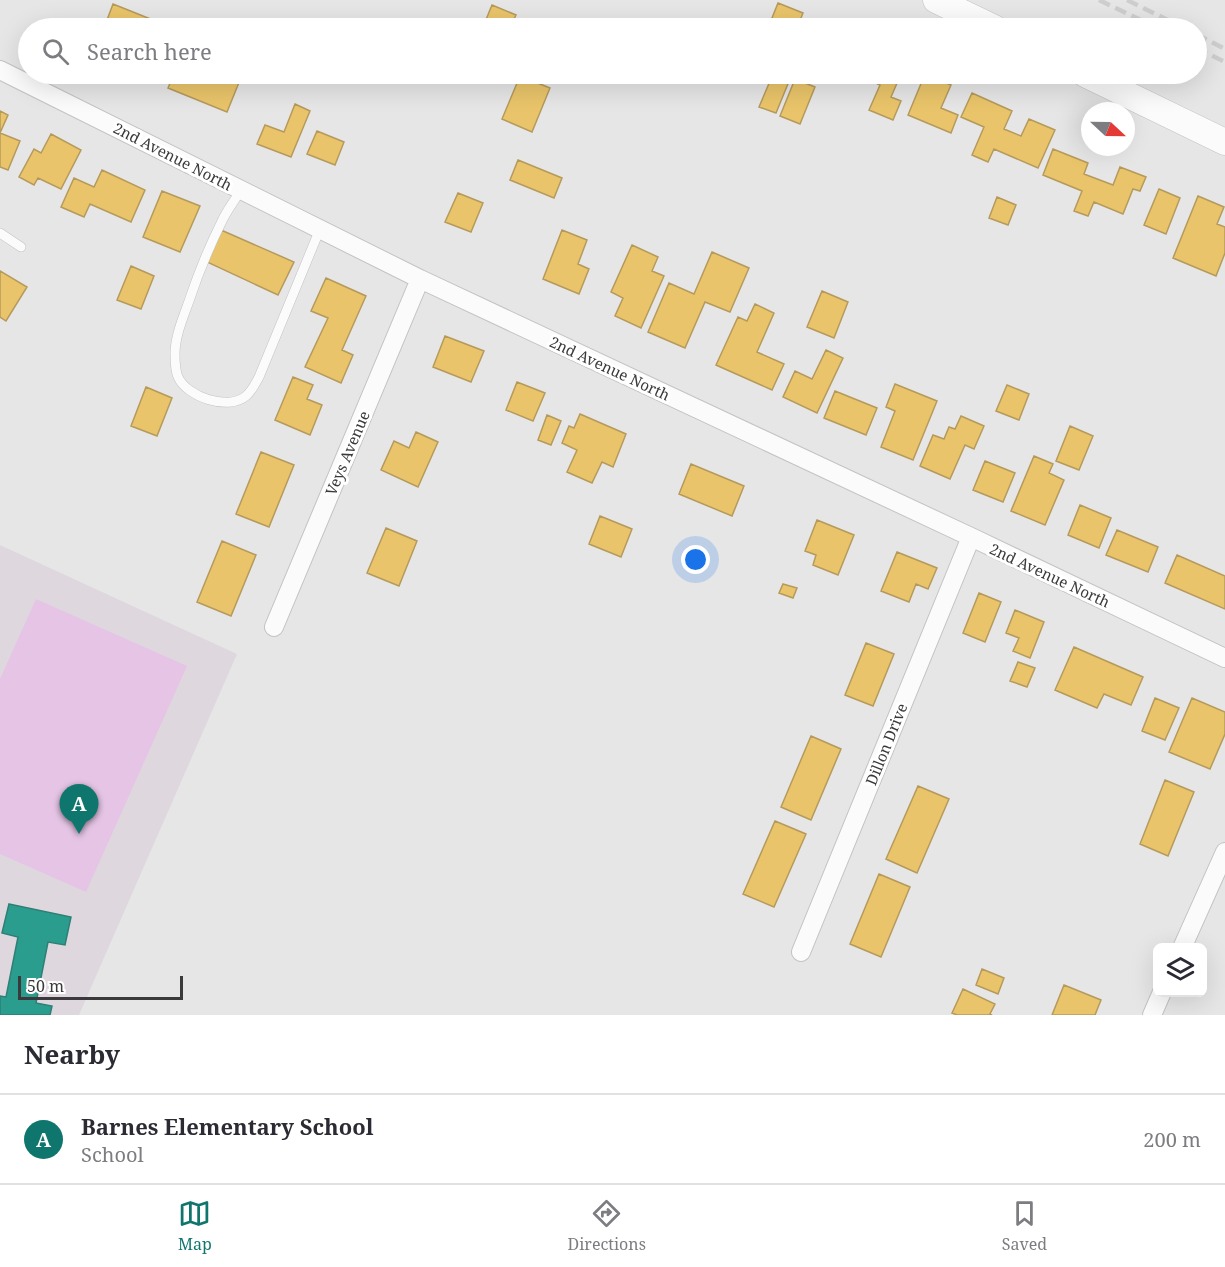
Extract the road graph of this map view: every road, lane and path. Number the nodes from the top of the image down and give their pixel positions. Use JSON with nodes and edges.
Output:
{"nodes":[{"id":1,"x":936,"y":0,"type":"edge"},
{"id":2,"x":973,"y":18,"type":"edge"},
{"id":3,"x":0,"y":70,"type":"edge"},
{"id":4,"x":18,"y":79,"type":"edge"},
{"id":5,"x":28,"y":84,"type":"edge"},
{"id":6,"x":1106,"y":84,"type":"edge"},
{"id":7,"x":1225,"y":142,"type":"edge"},
{"id":8,"x":241,"y":190,"type":"junction"},
{"id":9,"x":320,"y":230,"type":"junction"},
{"id":10,"x":0,"y":233,"type":"edge"},
{"id":11,"x":21,"y":247,"type":"dead end"},
{"id":12,"x":420,"y":279,"type":"junction"},
{"id":13,"x":971,"y":537,"type":"junction"},
{"id":14,"x":274,"y":627,"type":"dead end"},
{"id":15,"x":1225,"y":658,"type":"edge"},
{"id":16,"x":1225,"y":852,"type":"edge"},
{"id":17,"x":1184,"y":943,"type":"edge"},
{"id":18,"x":801,"y":952,"type":"dead end"},
{"id":19,"x":1160,"y":997,"type":"edge"},
{"id":20,"x":1152,"y":1015,"type":"edge"}],
"edges":[{"from":1,"to":2,"type":"street"},
{"from":3,"to":4,"type":"street","name":"2nd Avenue North"},
{"from":5,"to":8,"type":"street","name":"2nd Avenue North"},
{"from":6,"to":7,"type":"street"},
{"from":8,"to":9,"type":"street","name":"2nd Avenue North"},
{"from":8,"to":9,"type":"lane"},
{"from":9,"to":12,"type":"street","name":"2nd Avenue North"},
{"from":10,"to":11,"type":"lane"},
{"from":12,"to":13,"type":"street","name":"2nd Avenue North"},
{"from":12,"to":14,"type":"street","name":"Veys Avenue"},
{"from":13,"to":15,"type":"street","name":"2nd Avenue North"},
{"from":13,"to":18,"type":"street","name":"Dillon Drive"},
{"from":16,"to":17,"type":"street"},
{"from":19,"to":20,"type":"street"}]}
